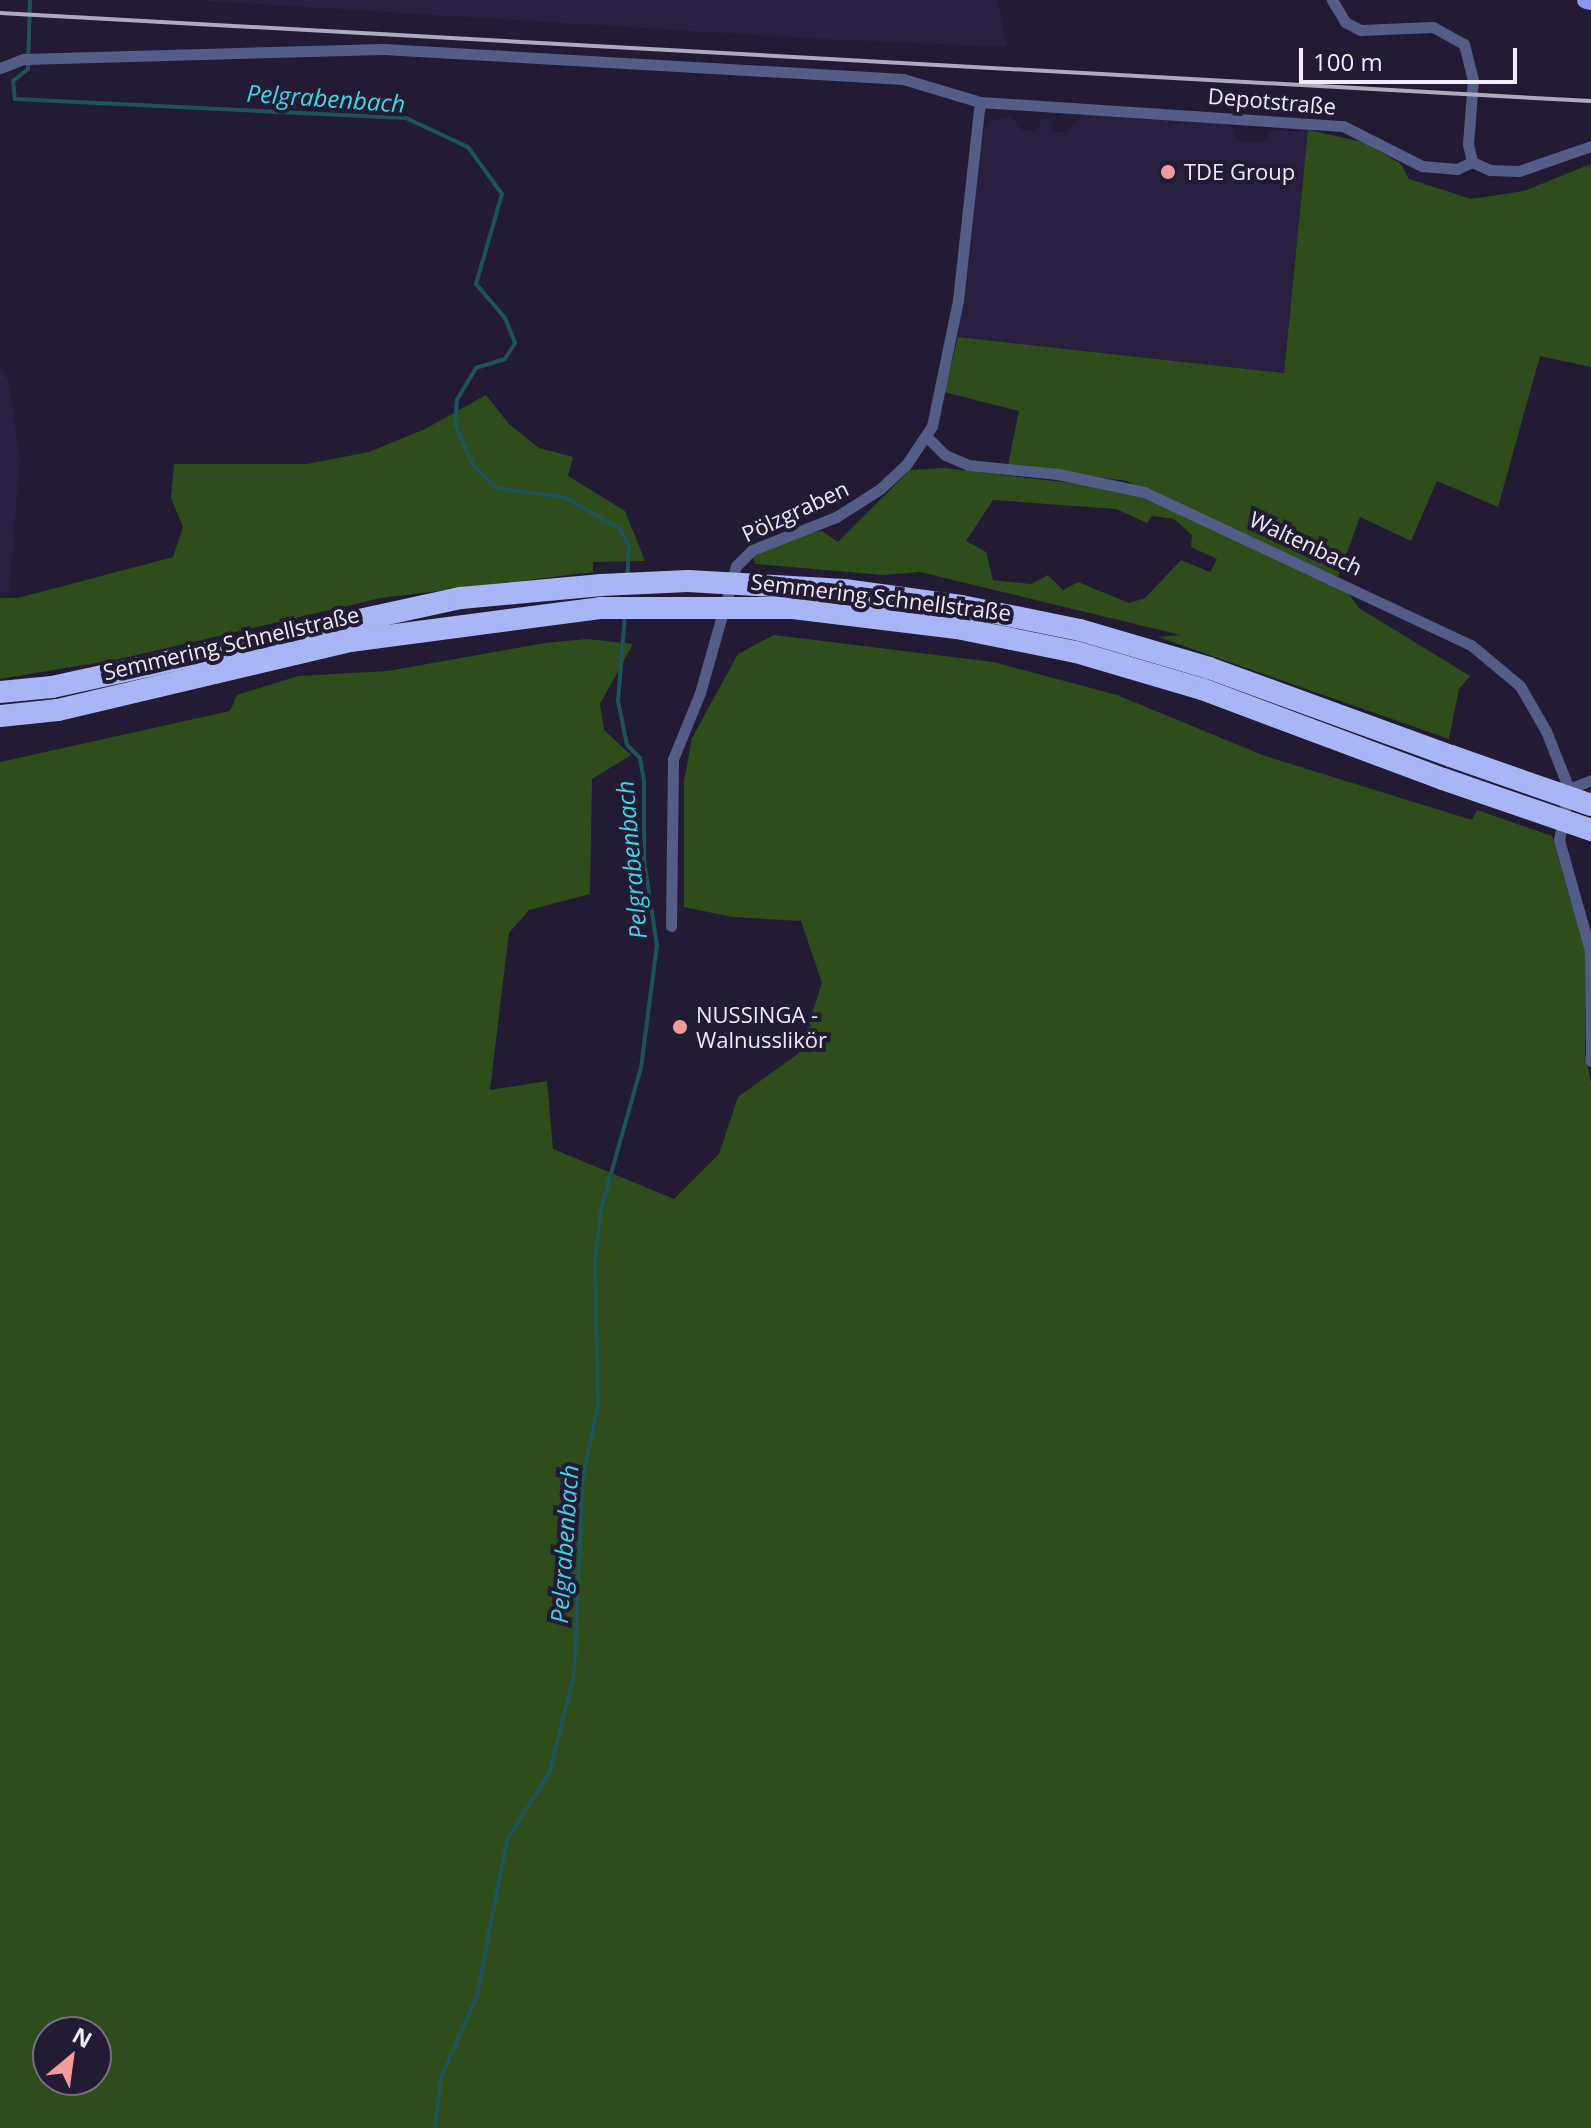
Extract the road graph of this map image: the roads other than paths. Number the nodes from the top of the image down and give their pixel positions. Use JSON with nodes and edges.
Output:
{"nodes":[{"id":1,"x":1332,"y":0,"type":"edge"},
{"id":2,"x":0,"y":68,"type":"edge"},
{"id":3,"x":980,"y":102,"type":"junction"},
{"id":4,"x":1591,"y":146,"type":"edge"},
{"id":5,"x":1472,"y":162,"type":"junction"},
{"id":6,"x":927,"y":437,"type":"junction"},
{"id":7,"x":0,"y":692,"type":"edge"},
{"id":8,"x":0,"y":716,"type":"edge"},
{"id":9,"x":1591,"y":780,"type":"edge"},
{"id":10,"x":1569,"y":789,"type":"junction"},
{"id":11,"x":1591,"y":805,"type":"edge"},
{"id":12,"x":1591,"y":830,"type":"edge"},
{"id":13,"x":671,"y":926,"type":"dead end"},
{"id":14,"x":1591,"y":1061,"type":"edge"}],
"edges":[{"from":1,"to":5,"type":"street"},
{"from":2,"to":3,"type":"street","name":"Depotstraße"},
{"from":3,"to":5,"type":"street","name":"Depotstraße"},
{"from":3,"to":6,"type":"street","name":"Pölzgraben"},
{"from":4,"to":5,"type":"street","name":"Depotstraße"},
{"from":6,"to":10,"type":"street","name":"Waltenbach"},
{"from":6,"to":13,"type":"street","name":"Pölzgraben"},
{"from":7,"to":11,"type":"highway","name":"Semmering Schnellstraße","bridge":true},
{"from":8,"to":12,"type":"highway","name":"Semmering Schnellstraße","bridge":true},
{"from":9,"to":10,"type":"street"},
{"from":10,"to":14,"type":"street"}]}
